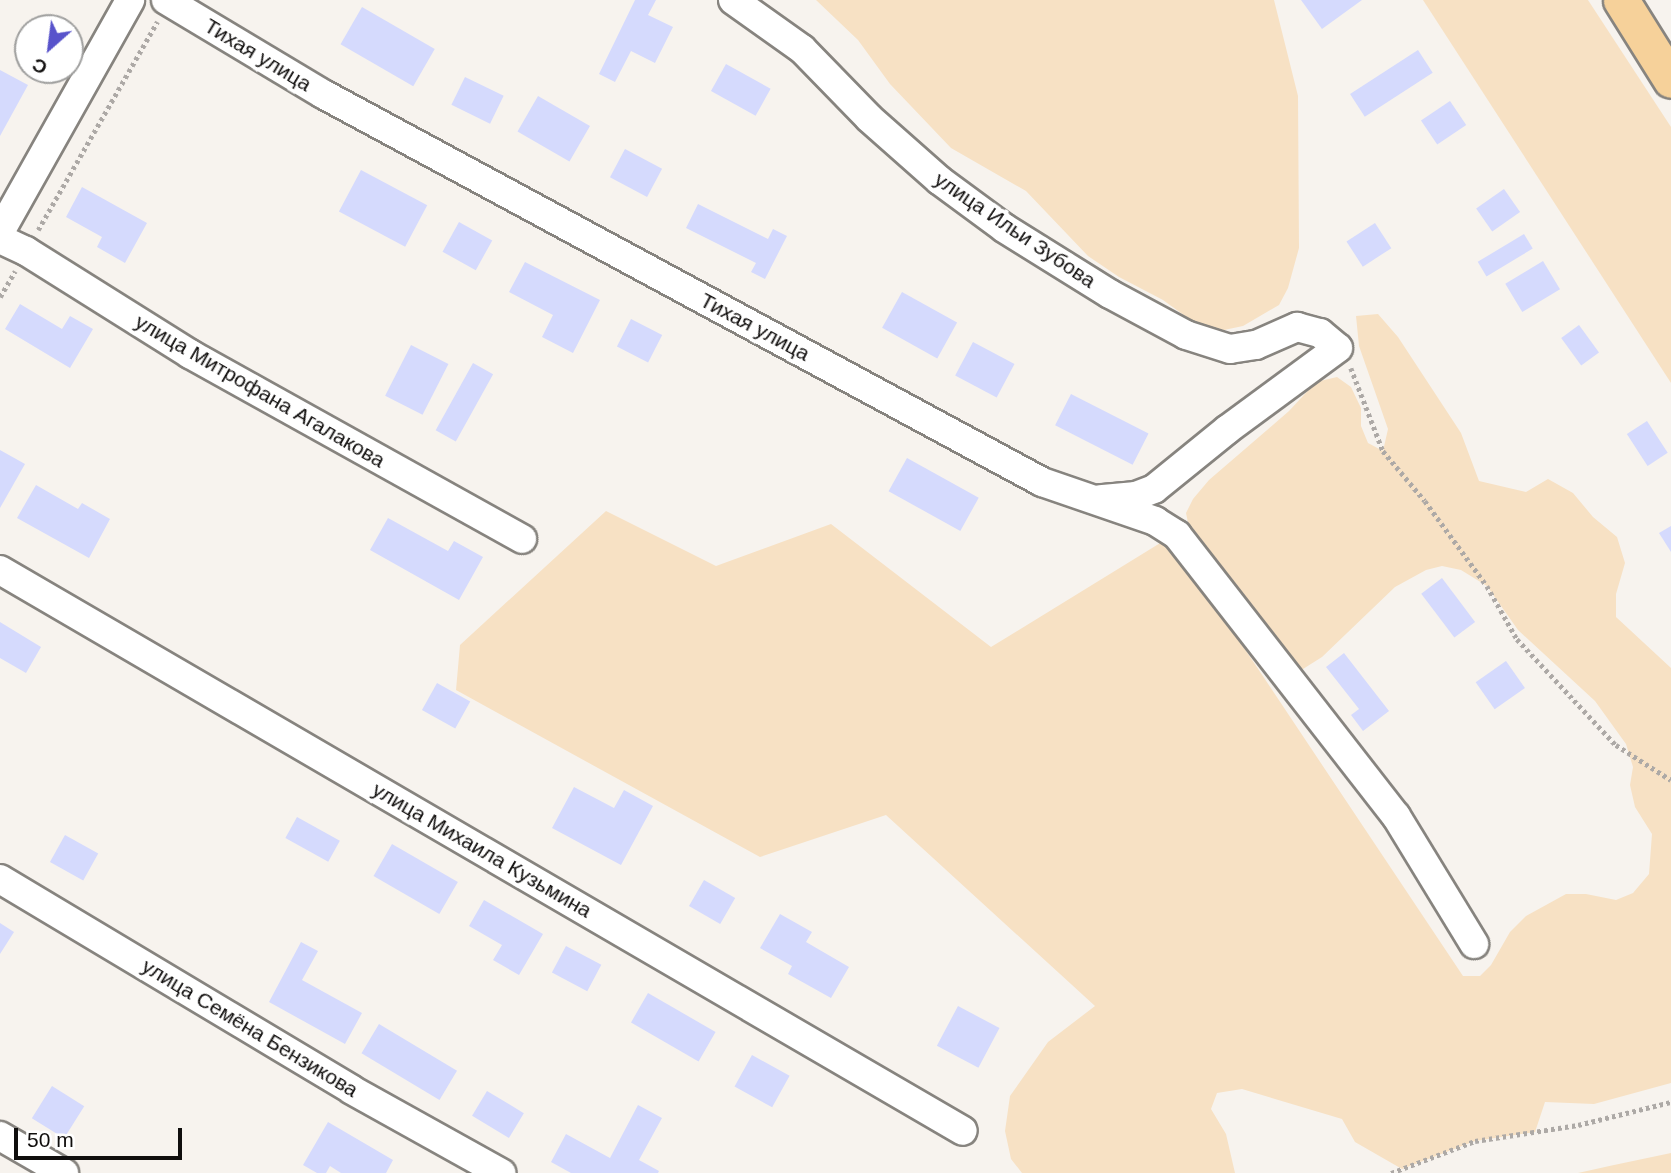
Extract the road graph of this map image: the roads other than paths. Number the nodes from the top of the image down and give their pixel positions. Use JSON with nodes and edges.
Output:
{"nodes":[{"id":1,"x":130,"y":0,"type":"edge"},
{"id":2,"x":733,"y":0,"type":"edge"},
{"id":3,"x":1621,"y":0,"type":"edge"},
{"id":4,"x":167,"y":1,"type":"edge"},
{"id":5,"x":1671,"y":80,"type":"edge"},
{"id":6,"x":0,"y":232,"type":"edge"},
{"id":7,"x":0,"y":239,"type":"edge"},
{"id":8,"x":1338,"y":348,"type":"joint"},
{"id":9,"x":1098,"y":500,"type":"junction"},
{"id":10,"x":522,"y":539,"type":"dead end"},
{"id":11,"x":0,"y":570,"type":"edge"},
{"id":12,"x":0,"y":879,"type":"edge"},
{"id":13,"x":1474,"y":944,"type":"dead end"},
{"id":14,"x":962,"y":1131,"type":"dead end"},
{"id":15,"x":0,"y":1136,"type":"edge"},
{"id":16,"x":64,"y":1173,"type":"edge"},
{"id":17,"x":501,"y":1173,"type":"edge"}],
"edges":[{"from":1,"to":6,"type":"street"},
{"from":2,"to":8,"type":"street","name":"улица Ильи Зубова"},
{"from":3,"to":5,"type":"main road"},
{"from":4,"to":9,"type":"street","name":"Тихая улица"},
{"from":7,"to":10,"type":"street","name":"улица Митрофана Агалакова"},
{"from":8,"to":9,"type":"street","name":"Тихая улица"},
{"from":9,"to":13,"type":"street"},
{"from":11,"to":14,"type":"street","name":"улица Михаила Кузьмина"},
{"from":12,"to":17,"type":"street","name":"улица Семёна Бензикова"},
{"from":15,"to":16,"type":"street"}]}
